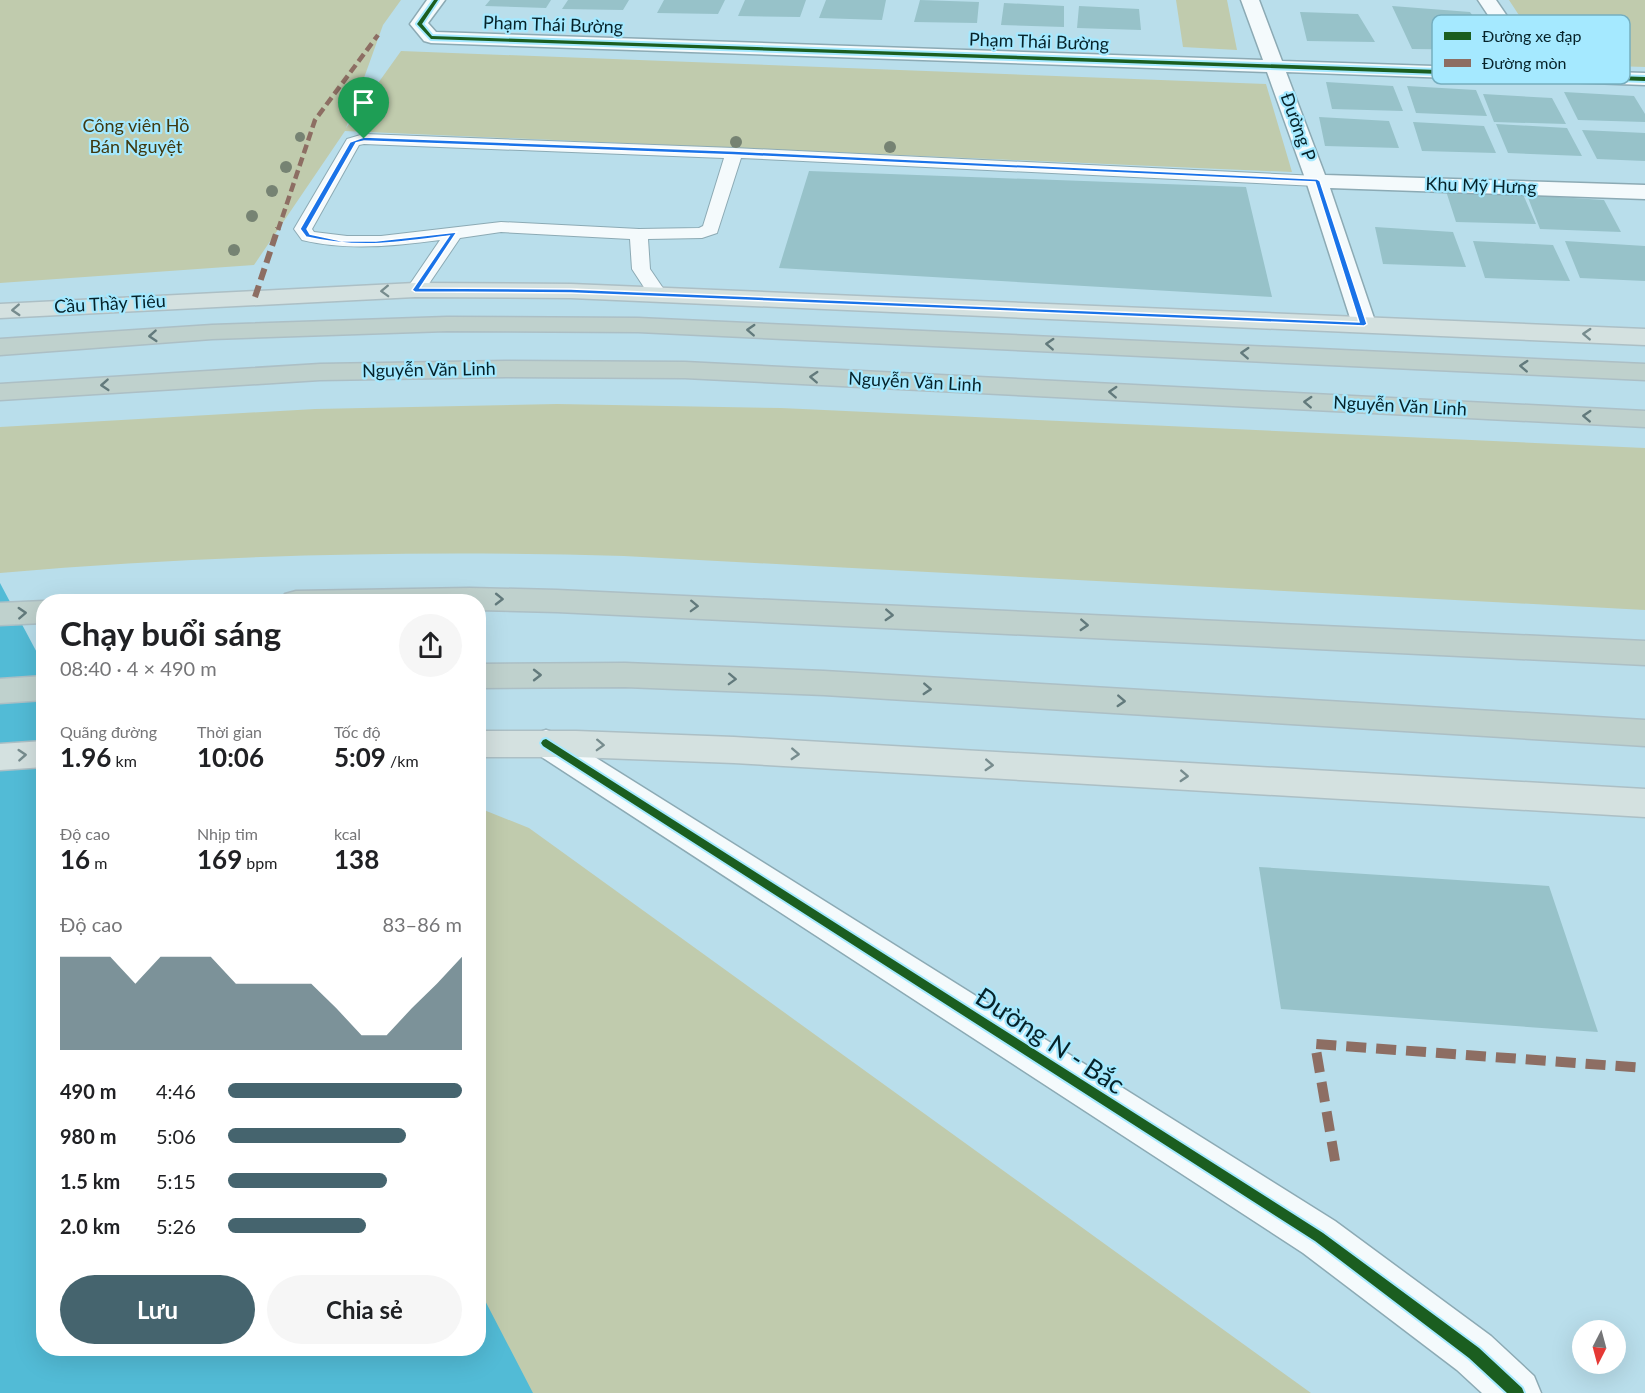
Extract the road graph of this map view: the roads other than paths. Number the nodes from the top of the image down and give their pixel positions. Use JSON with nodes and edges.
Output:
{"nodes":[{"id":1,"x":436,"y":0,"type":"edge"},
{"id":2,"x":1250,"y":0,"type":"edge"},
{"id":3,"x":1487,"y":0,"type":"edge"},
{"id":4,"x":1497,"y":15,"type":"edge"},
{"id":5,"x":1276,"y":66,"type":"junction"},
{"id":6,"x":1432,"y":71,"type":"edge"},
{"id":7,"x":1630,"y":78,"type":"edge"},
{"id":8,"x":1645,"y":79,"type":"edge"},
{"id":9,"x":734,"y":153,"type":"junction"},
{"id":10,"x":1317,"y":181,"type":"junction"},
{"id":11,"x":1645,"y":192,"type":"edge"},
{"id":12,"x":454,"y":233,"type":"junction"},
{"id":13,"x":639,"y":234,"type":"junction"},
{"id":14,"x":415,"y":290,"type":"junction"},
{"id":15,"x":658,"y":294,"type":"junction"},
{"id":16,"x":0,"y":311,"type":"edge"},
{"id":17,"x":1364,"y":324,"type":"junction"},
{"id":18,"x":1645,"y":337,"type":"edge"},
{"id":19,"x":0,"y":347,"type":"edge"},
{"id":20,"x":1375,"y":359,"type":"junction"},
{"id":21,"x":1645,"y":372,"type":"edge"},
{"id":22,"x":0,"y":392,"type":"edge"},
{"id":23,"x":1645,"y":418,"type":"edge"},
{"id":24,"x":486,"y":600,"type":"edge"},
{"id":25,"x":36,"y":612,"type":"edge"},
{"id":26,"x":0,"y":614,"type":"edge"},
{"id":27,"x":1645,"y":653,"type":"edge"},
{"id":28,"x":486,"y":676,"type":"edge"},
{"id":29,"x":36,"y":689,"type":"edge"},
{"id":30,"x":0,"y":691,"type":"edge"},
{"id":31,"x":1645,"y":733,"type":"edge"},
{"id":32,"x":546,"y":743,"type":"junction"},
{"id":33,"x":486,"y":744,"type":"edge"},
{"id":34,"x":36,"y":755,"type":"edge"},
{"id":35,"x":0,"y":757,"type":"edge"},
{"id":36,"x":1645,"y":803,"type":"edge"},
{"id":37,"x":1516,"y":1393,"type":"edge"}],
"edges":[{"from":1,"to":5,"type":"street","name":"Phạm Thái Bường"},
{"from":2,"to":5,"type":"street","name":"Đường P"},
{"from":3,"to":4,"type":"street"},
{"from":5,"to":6,"type":"street","name":"Phạm Thái Bường"},
{"from":5,"to":10,"type":"street","name":"Đường P"},
{"from":7,"to":8,"type":"street","name":"Phạm Thái Bường"},
{"from":9,"to":10,"type":"lane"},
{"from":9,"to":12,"type":"lane"},
{"from":9,"to":13,"type":"lane"},
{"from":10,"to":11,"type":"street","name":"Khu Mỹ Hưng"},
{"from":10,"to":17,"type":"street","name":"Đường P"},
{"from":12,"to":13,"type":"lane"},
{"from":12,"to":14,"type":"lane"},
{"from":13,"to":15,"type":"lane"},
{"from":14,"to":15,"type":"main road"},
{"from":14,"to":16,"type":"main road","name":"Cầu Thầy Tiêu","one_way":true},
{"from":15,"to":17,"type":"main road"},
{"from":18,"to":17,"type":"main road","one_way":true},
{"from":17,"to":20,"type":"main road"},
{"from":20,"to":19,"type":"highway","name":"Cầu Thầy Tiêu","one_way":true},
{"from":21,"to":20,"type":"highway","one_way":true},
{"from":23,"to":22,"type":"highway","name":"Nguyễn Văn Linh","one_way":true},
{"from":24,"to":27,"type":"highway","one_way":true},
{"from":26,"to":25,"type":"highway","one_way":true},
{"from":28,"to":31,"type":"highway","one_way":true},
{"from":29,"to":30,"type":"highway"},
{"from":32,"to":33,"type":"main road"},
{"from":32,"to":36,"type":"main road","one_way":true},
{"from":32,"to":37,"type":"street","name":"Đường N - Bắc"},
{"from":35,"to":34,"type":"main road","one_way":true}]}
